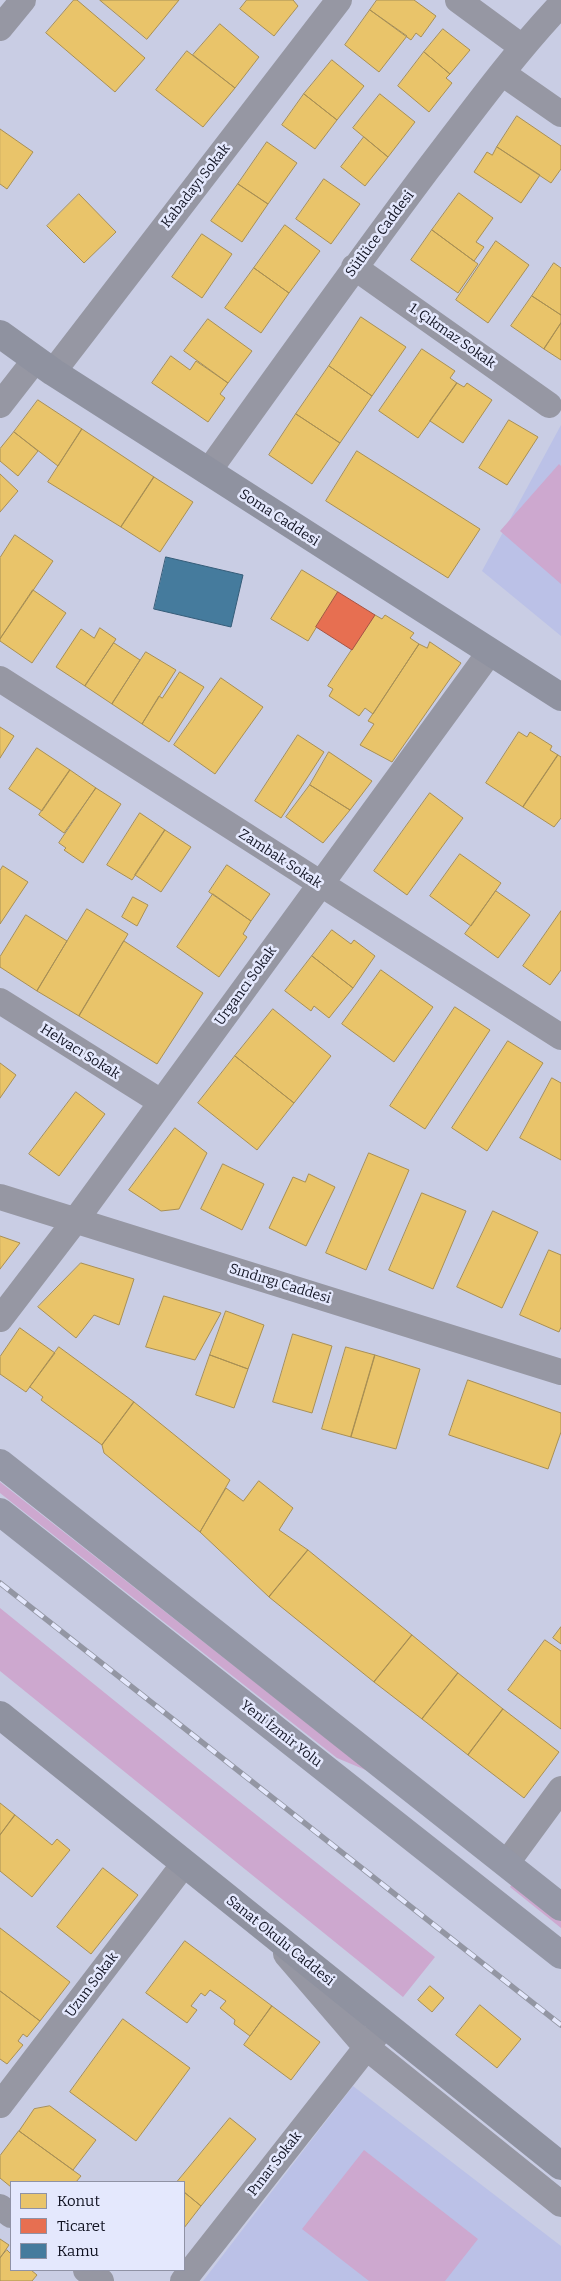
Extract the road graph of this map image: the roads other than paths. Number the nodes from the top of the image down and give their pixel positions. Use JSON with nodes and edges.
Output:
{"nodes":[{"id":1,"x":340,"y":0,"type":"edge"},
{"id":2,"x":458,"y":0,"type":"edge"},
{"id":3,"x":561,"y":4,"type":"edge"},
{"id":4,"x":522,"y":47,"type":"junction"},
{"id":5,"x":502,"y":73,"type":"junction"},
{"id":6,"x":561,"y":114,"type":"edge"},
{"id":7,"x":354,"y":267,"type":"junction"},
{"id":8,"x":0,"y":334,"type":"edge"},
{"id":9,"x":44,"y":366,"type":"junction"},
{"id":10,"x":0,"y":405,"type":"edge"},
{"id":11,"x":549,"y":405,"type":"dead end"},
{"id":12,"x":208,"y":472,"type":"junction"},
{"id":13,"x":490,"y":652,"type":"junction"},
{"id":14,"x":0,"y":679,"type":"edge"},
{"id":15,"x":561,"y":697,"type":"edge"},
{"id":16,"x":321,"y":885,"type":"junction"},
{"id":17,"x":0,"y":1001,"type":"edge"},
{"id":18,"x":561,"y":1037,"type":"edge"},
{"id":19,"x":161,"y":1102,"type":"junction"},
{"id":20,"x":0,"y":1197,"type":"edge"},
{"id":21,"x":76,"y":1221,"type":"junction"},
{"id":22,"x":0,"y":1319,"type":"edge"},
{"id":23,"x":561,"y":1372,"type":"edge"},
{"id":24,"x":0,"y":1463,"type":"edge"},
{"id":25,"x":0,"y":1512,"type":"edge"},
{"id":26,"x":0,"y":1714,"type":"edge"},
{"id":27,"x":561,"y":1789,"type":"edge"},
{"id":28,"x":184,"y":1864,"type":"junction"},
{"id":29,"x":506,"y":1864,"type":"junction"},
{"id":30,"x":483,"y":1894,"type":"junction"},
{"id":31,"x":561,"y":1907,"type":"edge"},
{"id":32,"x":264,"y":1929,"type":"junction"},
{"id":33,"x":561,"y":1956,"type":"edge"},
{"id":34,"x":385,"y":2024,"type":"junction"},
{"id":35,"x":366,"y":2047,"type":"junction"},
{"id":36,"x":0,"y":2105,"type":"edge"},
{"id":37,"x":561,"y":2166,"type":"edge"},
{"id":38,"x":561,"y":2204,"type":"edge"},
{"id":39,"x":0,"y":2206,"type":"edge"},
{"id":40,"x":10,"y":2214,"type":"edge"},
{"id":41,"x":87,"y":2271,"type":"edge"},
{"id":42,"x":101,"y":2281,"type":"edge"},
{"id":43,"x":183,"y":2281,"type":"edge"}],
"edges":[{"from":1,"to":9,"type":"street","name":"Kabadayı Sokak"},
{"from":2,"to":4,"type":"street"},
{"from":3,"to":4,"type":"street","name":"Sütlüce Caddesi"},
{"from":4,"to":5,"type":"street","name":"Sütlüce Caddesi"},
{"from":5,"to":6,"type":"street"},
{"from":5,"to":7,"type":"street","name":"Sütlüce Caddesi"},
{"from":7,"to":11,"type":"street","name":"1. Çıkmaz Sokak"},
{"from":7,"to":12,"type":"street","name":"Sütlüce Caddesi"},
{"from":8,"to":9,"type":"main road","name":"Soma Caddesi"},
{"from":9,"to":10,"type":"street","name":"Kabadayı Sokak"},
{"from":9,"to":12,"type":"main road","name":"Soma Caddesi"},
{"from":12,"to":13,"type":"main road","name":"Soma Caddesi"},
{"from":13,"to":15,"type":"main road","name":"Soma Caddesi"},
{"from":13,"to":16,"type":"street","name":"Urgancı Sokak"},
{"from":14,"to":16,"type":"street","name":"Zambak Sokak"},
{"from":16,"to":18,"type":"street","name":"Zambak Sokak"},
{"from":16,"to":19,"type":"street","name":"Urgancı Sokak"},
{"from":17,"to":19,"type":"street","name":"Helvacı Sokak"},
{"from":19,"to":21,"type":"street","name":"Urgancı Sokak"},
{"from":20,"to":21,"type":"street","name":"Sındırgı Caddesi"},
{"from":21,"to":22,"type":"street","name":"Urgancı Sokak"},
{"from":21,"to":23,"type":"street","name":"Sındırgı Caddesi"},
{"from":24,"to":29,"type":"highway"},
{"from":25,"to":30,"type":"highway","name":"Yeni İzmir Yolu"},
{"from":26,"to":28,"type":"main road","name":"Sanat Okulu Caddesi"},
{"from":27,"to":29,"type":"street"},
{"from":28,"to":32,"type":"main road","name":"Sanat Okulu Caddesi"},
{"from":28,"to":36,"type":"street","name":"Uzun Sokak"},
{"from":29,"to":30,"type":"highway"},
{"from":29,"to":31,"type":"highway"},
{"from":30,"to":33,"type":"highway","name":"Yeni İzmir Yolu"},
{"from":32,"to":34,"type":"main road","name":"Sanat Okulu Caddesi"},
{"from":32,"to":35,"type":"street"},
{"from":34,"to":35,"type":"street","name":"Pınar Sokak"},
{"from":34,"to":37,"type":"main road","name":"Sanat Okulu Caddesi"},
{"from":35,"to":38,"type":"street"},
{"from":35,"to":43,"type":"street","name":"Pınar Sokak"},
{"from":39,"to":40,"type":"street"},
{"from":41,"to":42,"type":"street"}]}
